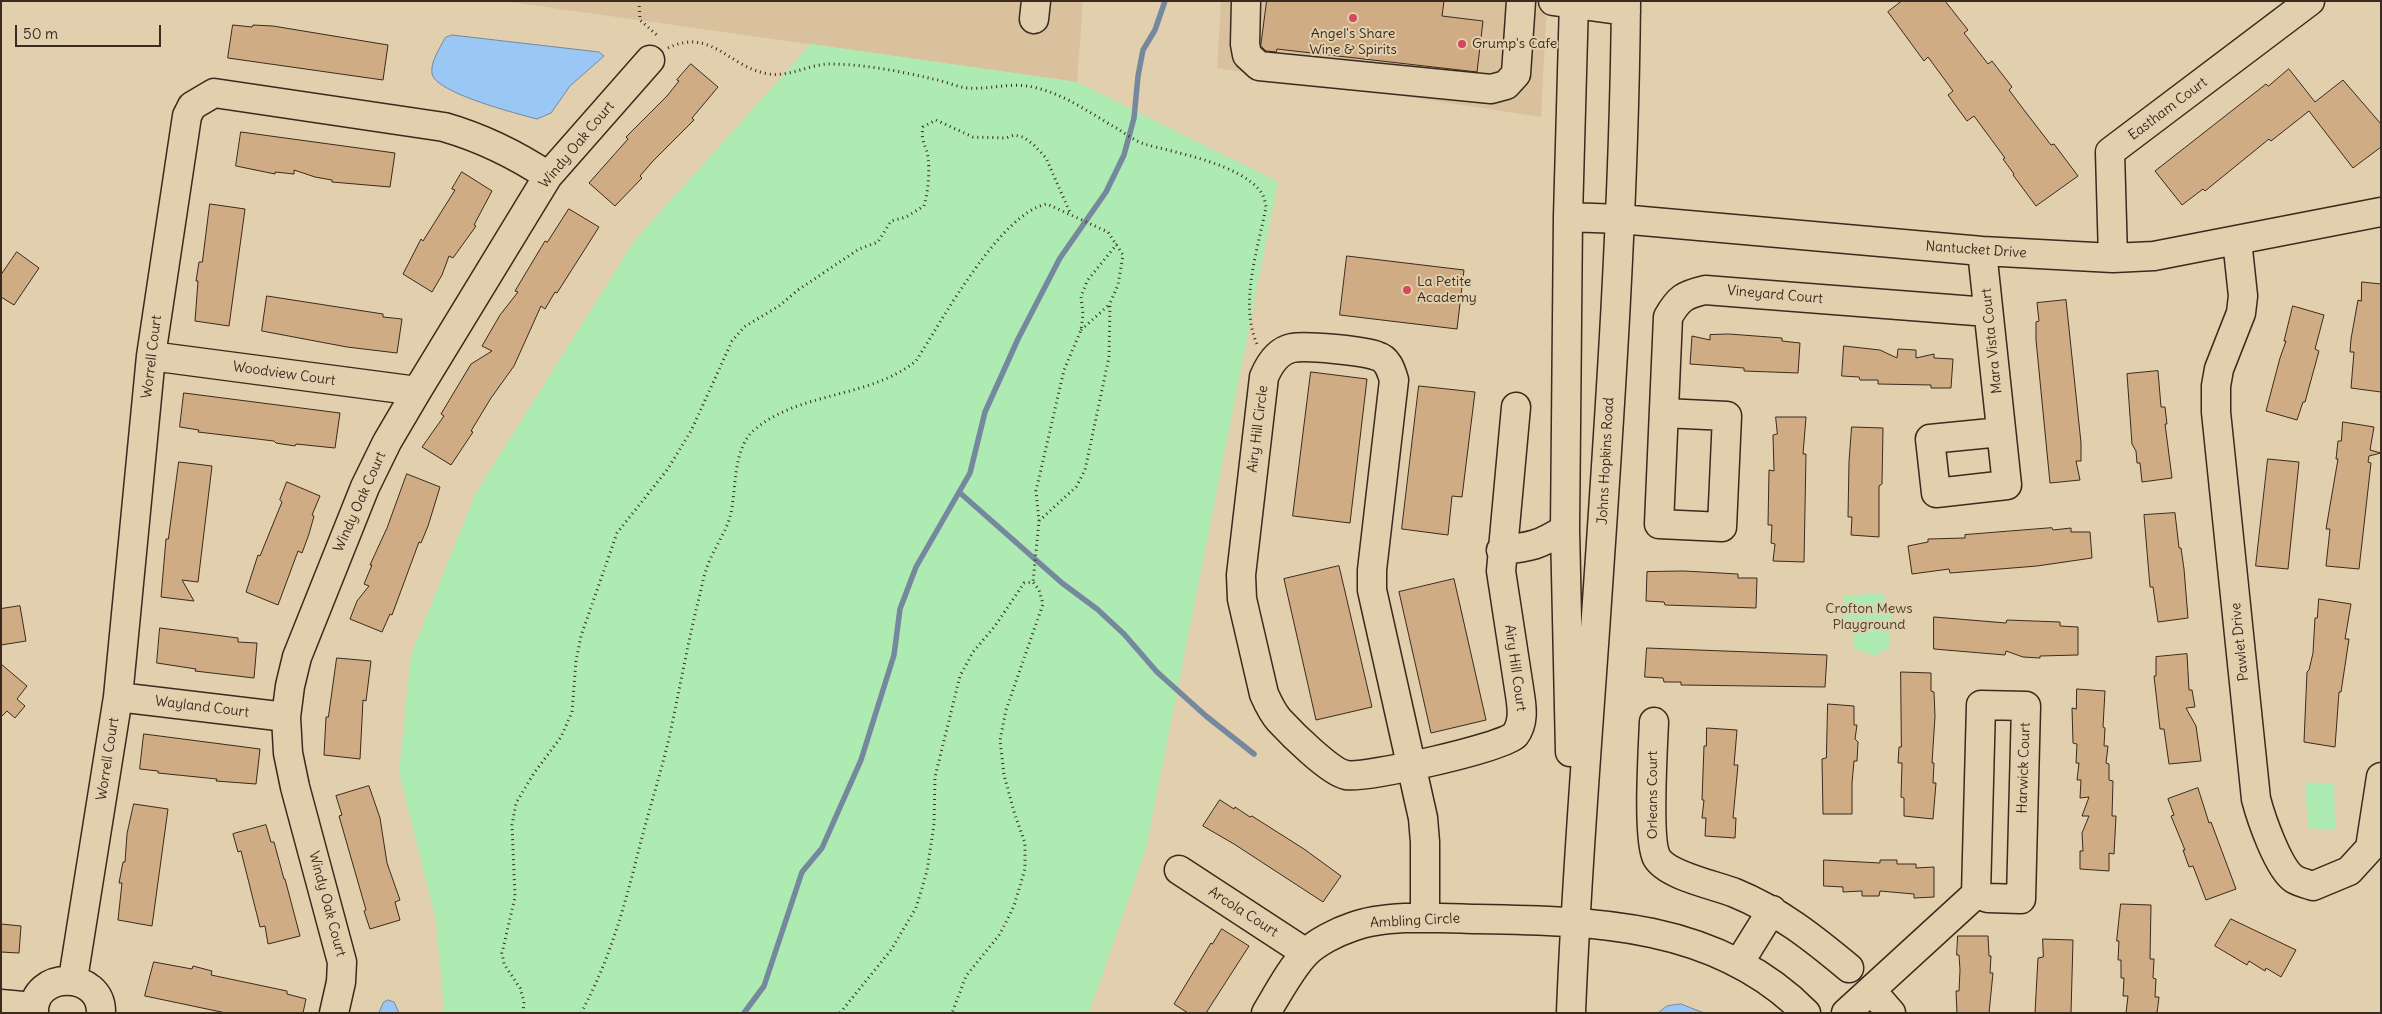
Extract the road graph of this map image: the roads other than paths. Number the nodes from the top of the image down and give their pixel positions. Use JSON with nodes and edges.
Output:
{"nodes":[{"id":1,"x":1246,"y":1,"type":"edge"},
{"id":2,"x":1521,"y":1,"type":"edge"},
{"id":3,"x":2310,"y":1,"type":"edge"},
{"id":4,"x":1567,"y":2,"type":"edge"},
{"id":5,"x":1626,"y":6,"type":"edge"},
{"id":6,"x":660,"y":53,"type":"road end"},
{"id":7,"x":548,"y":176,"type":"junction"},
{"id":8,"x":2381,"y":212,"type":"edge"},
{"id":9,"x":1568,"y":217,"type":"junction"},
{"id":10,"x":1620,"y":219,"type":"junction"},
{"id":11,"x":2237,"y":240,"type":"junction"},
{"id":12,"x":1982,"y":251,"type":"junction"},
{"id":13,"x":2113,"y":258,"type":"junction"},
{"id":14,"x":1988,"y":312,"type":"junction"},
{"id":15,"x":151,"y":356,"type":"junction"},
{"id":16,"x":417,"y":392,"type":"junction"},
{"id":17,"x":1516,"y":407,"type":"dead end"},
{"id":18,"x":1664,"y":413,"type":"junction"},
{"id":19,"x":2002,"y":432,"type":"dead end"},
{"id":20,"x":1565,"y":529,"type":"junction"},
{"id":21,"x":1501,"y":550,"type":"junction"},
{"id":22,"x":118,"y":697,"type":"junction"},
{"id":23,"x":286,"y":717,"type":"junction"},
{"id":24,"x":1654,"y":722,"type":"dead end"},
{"id":25,"x":1410,"y":766,"type":"junction"},
{"id":26,"x":2381,"y":777,"type":"edge"},
{"id":27,"x":1179,"y":870,"type":"dead end"},
{"id":28,"x":1976,"y":894,"type":"junction"},
{"id":29,"x":1772,"y":910,"type":"junction"},
{"id":30,"x":1425,"y":918,"type":"junction"},
{"id":31,"x":1574,"y":921,"type":"junction"},
{"id":32,"x":1306,"y":953,"type":"junction"},
{"id":33,"x":1739,"y":963,"type":"junction"},
{"id":34,"x":1849,"y":968,"type":"dead end"},
{"id":35,"x":73,"y":979,"type":"junction"},
{"id":36,"x":1871,"y":990,"type":"junction"},
{"id":37,"x":1,"y":1004,"type":"edge"},
{"id":38,"x":34,"y":1010,"type":"edge"},
{"id":39,"x":101,"y":1013,"type":"edge"},
{"id":40,"x":334,"y":1013,"type":"edge"},
{"id":41,"x":1266,"y":1013,"type":"edge"},
{"id":42,"x":1571,"y":1013,"type":"edge"},
{"id":43,"x":1806,"y":1013,"type":"edge"},
{"id":44,"x":1846,"y":1013,"type":"edge"},
{"id":45,"x":1892,"y":1013,"type":"edge"}],
"edges":[{"from":1,"to":2,"type":"street"},
{"from":3,"to":13,"type":"street","name":"Eastham Court"},
{"from":4,"to":5,"type":"street"},
{"from":4,"to":9,"type":"street","name":"Johns Hopkins Road"},
{"from":5,"to":10,"type":"street","name":"Johns Hopkins Road"},
{"from":6,"to":7,"type":"street","name":"Windy Oak Court"},
{"from":7,"to":15,"type":"street","name":"Worrell Court"},
{"from":7,"to":16,"type":"street","name":"Windy Oak Court"},
{"from":8,"to":11,"type":"street","name":"Nantucket Drive"},
{"from":9,"to":10,"type":"street","name":"Nantucket Drive"},
{"from":9,"to":20,"type":"street","name":"Johns Hopkins Road"},
{"from":10,"to":12,"type":"street","name":"Nantucket Drive"},
{"from":10,"to":31,"type":"street","name":"Johns Hopkins Road"},
{"from":11,"to":13,"type":"street","name":"Nantucket Drive"},
{"from":11,"to":26,"type":"street","name":"Pawlet Drive"},
{"from":12,"to":13,"type":"street","name":"Nantucket Drive"},
{"from":12,"to":14,"type":"street","name":"Mara Vista Court"},
{"from":14,"to":18,"type":"street","name":"Vineyard Court"},
{"from":14,"to":19,"type":"street","name":"Mara Vista Court"},
{"from":15,"to":16,"type":"street","name":"Woodview Court"},
{"from":15,"to":22,"type":"street","name":"Worrell Court"},
{"from":16,"to":23,"type":"street","name":"Windy Oak Court"},
{"from":17,"to":21,"type":"street","name":"Airy Hill Court"},
{"from":18,"to":18,"type":"street","name":"Vineyard Court"},
{"from":20,"to":21,"type":"street"},
{"from":20,"to":31,"type":"street","name":"Johns Hopkins Road"},
{"from":21,"to":25,"type":"street","name":"Airy Hill Court"},
{"from":22,"to":23,"type":"street","name":"Wayland Court"},
{"from":22,"to":35,"type":"street","name":"Worrell Court"},
{"from":23,"to":40,"type":"street","name":"Windy Oak Court"},
{"from":24,"to":29,"type":"street","name":"Orleans Court"},
{"from":25,"to":25,"type":"street","name":"Airy Hill Circle"},
{"from":25,"to":30,"type":"street"},
{"from":27,"to":32,"type":"street","name":"Arcola Court"},
{"from":28,"to":28,"type":"street","name":"Harwick Court"},
{"from":28,"to":36,"type":"street"},
{"from":29,"to":33,"type":"street"},
{"from":29,"to":34,"type":"street","name":"Orleans Court"},
{"from":30,"to":31,"type":"street","name":"Ambling Circle"},
{"from":30,"to":32,"type":"street","name":"Ambling Circle"},
{"from":31,"to":33,"type":"street","name":"Ambling Circle"},
{"from":31,"to":42,"type":"street","name":"Johns Hopkins Road"},
{"from":32,"to":41,"type":"street","name":"Ambling Circle"},
{"from":33,"to":43,"type":"street","name":"Ambling Circle"},
{"from":35,"to":38,"type":"street"},
{"from":35,"to":39,"type":"street"},
{"from":36,"to":44,"type":"street"},
{"from":36,"to":45,"type":"street"},
{"from":37,"to":38,"type":"street"}]}
